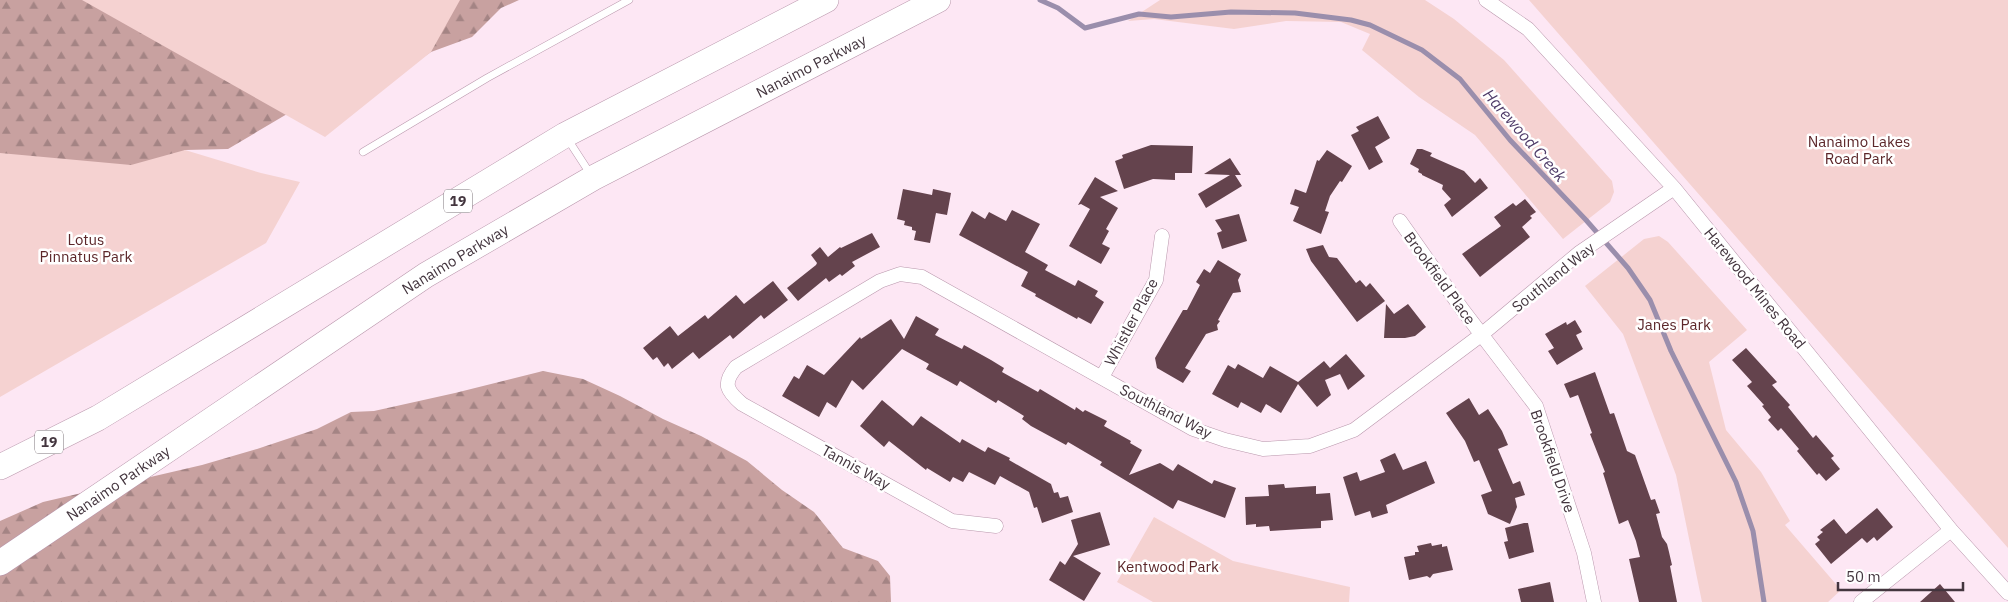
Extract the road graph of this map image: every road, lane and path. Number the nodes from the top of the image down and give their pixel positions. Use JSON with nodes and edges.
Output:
{"nodes":[{"id":1,"x":629,"y":0,"type":"edge"},
{"id":2,"x":826,"y":0,"type":"edge"},
{"id":3,"x":938,"y":0,"type":"edge"},
{"id":4,"x":1486,"y":0,"type":"edge"},
{"id":5,"x":565,"y":135,"type":"junction"},
{"id":6,"x":363,"y":152,"type":"dead end"},
{"id":7,"x":593,"y":178,"type":"junction"},
{"id":8,"x":1674,"y":188,"type":"junction"},
{"id":9,"x":1400,"y":221,"type":"dead end"},
{"id":10,"x":1162,"y":236,"type":"dead end"},
{"id":11,"x":1481,"y":335,"type":"junction"},
{"id":12,"x":1102,"y":377,"type":"junction"},
{"id":13,"x":727,"y":385,"type":"joint"},
{"id":14,"x":0,"y":467,"type":"edge"},
{"id":15,"x":996,"y":526,"type":"dead end"},
{"id":16,"x":1951,"y":530,"type":"junction"},
{"id":17,"x":0,"y":563,"type":"edge"},
{"id":18,"x":2008,"y":593,"type":"edge"},
{"id":19,"x":1594,"y":602,"type":"edge"},
{"id":20,"x":1861,"y":602,"type":"edge"}],
"edges":[{"from":1,"to":6,"type":"lane"},
{"from":2,"to":5,"type":"highway","number":"19"},
{"from":3,"to":7,"type":"highway","name":"Nanaimo Parkway"},
{"from":4,"to":8,"type":"street","name":"Harewood Mines Road"},
{"from":5,"to":7,"type":"lane"},
{"from":5,"to":14,"type":"highway","number":"19"},
{"from":7,"to":17,"type":"highway","name":"Nanaimo Parkway"},
{"from":8,"to":11,"type":"street","name":"Southland Way"},
{"from":8,"to":16,"type":"street","name":"Harewood Mines Road"},
{"from":9,"to":11,"type":"street","name":"Brookfield Place"},
{"from":10,"to":12,"type":"street","name":"Whistler Place"},
{"from":11,"to":12,"type":"street","name":"Southland Way"},
{"from":11,"to":19,"type":"street","name":"Brookfield Drive"},
{"from":12,"to":13,"type":"street","name":"Southland Way"},
{"from":13,"to":15,"type":"street","name":"Tannis Way"},
{"from":16,"to":18,"type":"street","name":"Harewood Mines Road"},
{"from":16,"to":20,"type":"street"}]}
